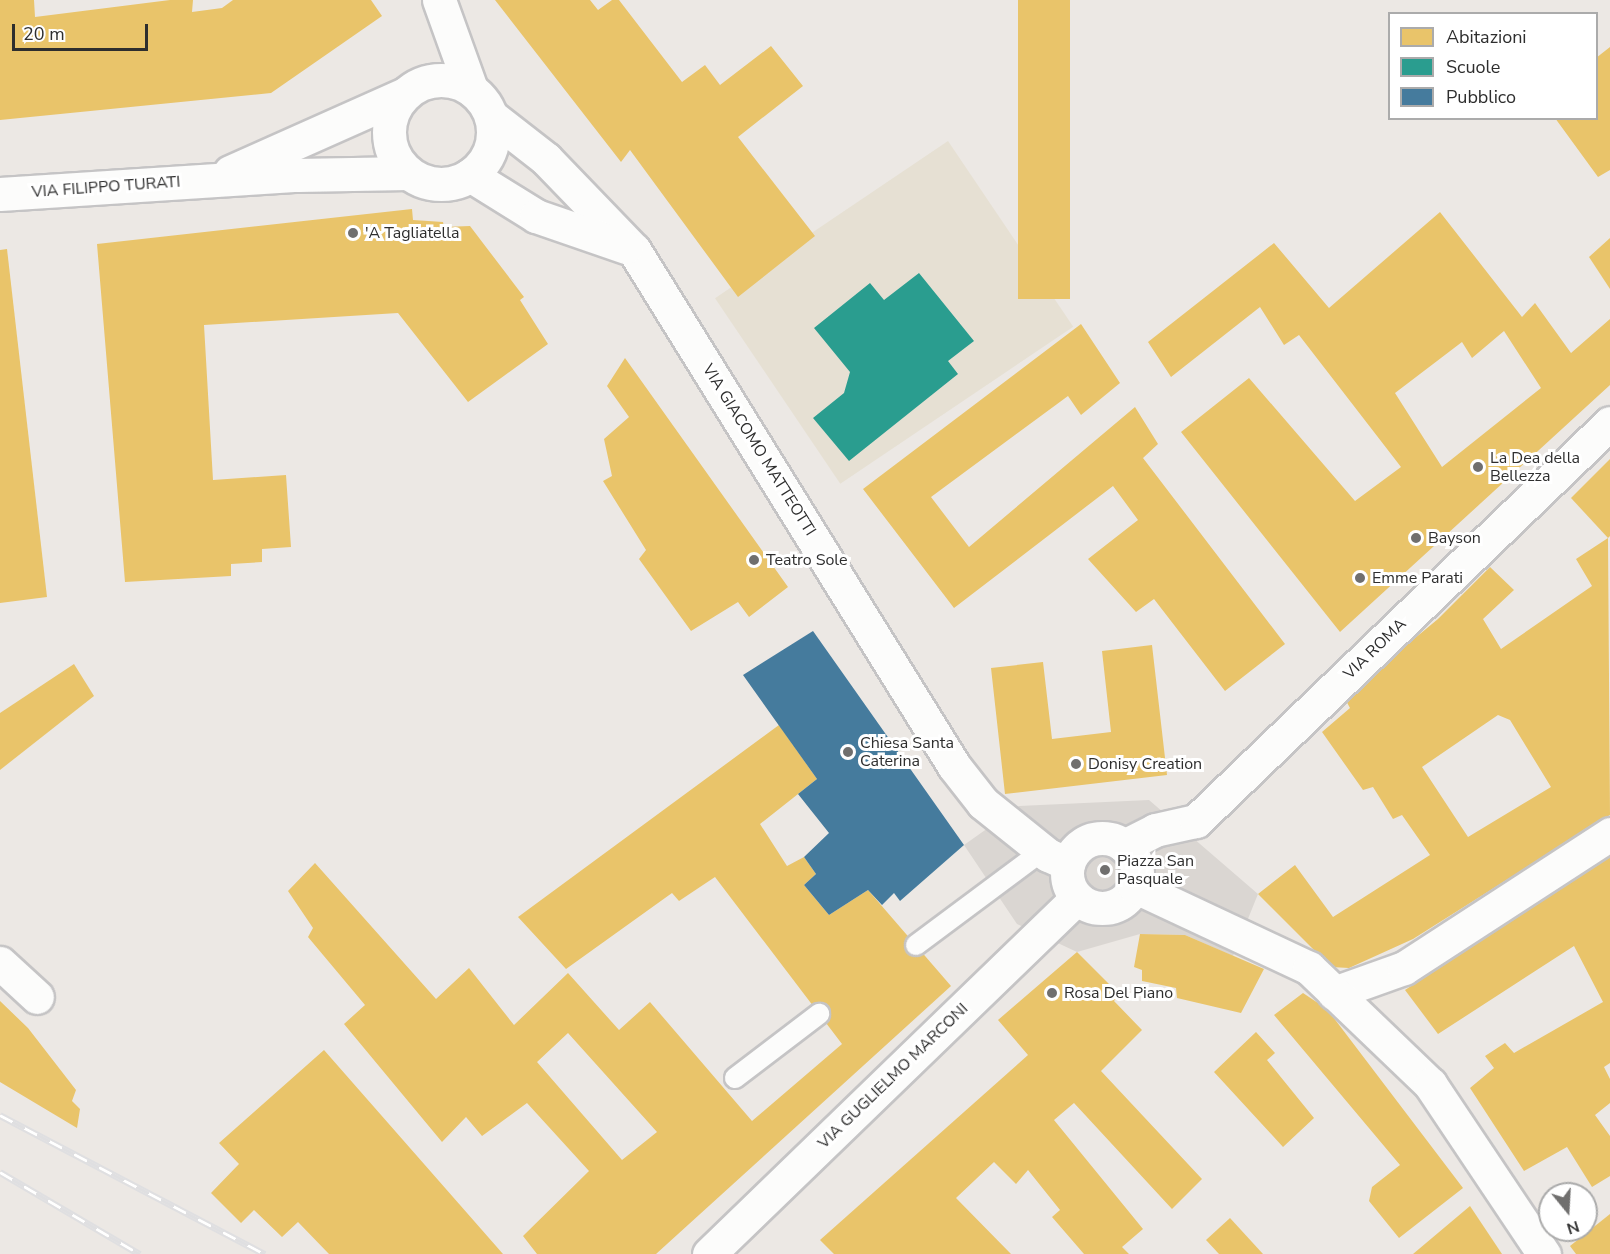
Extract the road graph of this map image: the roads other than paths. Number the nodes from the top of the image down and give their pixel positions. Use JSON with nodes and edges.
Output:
{"nodes":[{"id":1,"x":437,"y":0,"type":"edge"},
{"id":2,"x":412,"y":89,"type":"junction"},
{"id":3,"x":471,"y":89,"type":"junction"},
{"id":4,"x":490,"y":116,"type":"junction"},
{"id":5,"x":408,"y":172,"type":"junction"},
{"id":6,"x":470,"y":175,"type":"junction"},
{"id":7,"x":212,"y":180,"type":"junction"},
{"id":8,"x":0,"y":194,"type":"edge"},
{"id":9,"x":634,"y":250,"type":"junction"},
{"id":10,"x":1610,"y":423,"type":"edge"},
{"id":11,"x":1610,"y":834,"type":"edge"},
{"id":12,"x":1124,"y":846,"type":"junction"},
{"id":13,"x":1055,"y":858,"type":"junction"},
{"id":14,"x":1134,"y":886,"type":"junction"},
{"id":15,"x":1077,"y":898,"type":"junction"},
{"id":16,"x":916,"y":945,"type":"dead end"},
{"id":17,"x":0,"y":963,"type":"edge"},
{"id":18,"x":1334,"y":993,"type":"junction"},
{"id":19,"x":37,"y":997,"type":"dead end"},
{"id":20,"x":819,"y":1014,"type":"dead end"},
{"id":21,"x":735,"y":1078,"type":"dead end"},
{"id":22,"x":709,"y":1254,"type":"edge"},
{"id":23,"x":1544,"y":1254,"type":"edge"}],
"edges":[{"from":1,"to":2,"type":"street"},
{"from":1,"to":3,"type":"street"},
{"from":2,"to":3,"type":"street"},
{"from":2,"to":5,"type":"street"},
{"from":2,"to":7,"type":"street","name":"VIA FILIPPO TURATI"},
{"from":3,"to":4,"type":"street"},
{"from":4,"to":6,"type":"street"},
{"from":4,"to":9,"type":"street","name":"VIA GIACOMO MATTEOTTI"},
{"from":5,"to":6,"type":"street"},
{"from":5,"to":7,"type":"street","name":"VIA FILIPPO TURATI"},
{"from":6,"to":9,"type":"street"},
{"from":7,"to":8,"type":"street","name":"VIA FILIPPO TURATI"},
{"from":9,"to":13,"type":"street","name":"VIA GIACOMO MATTEOTTI"},
{"from":10,"to":12,"type":"street","name":"VIA ROMA"},
{"from":11,"to":18,"type":"street"},
{"from":12,"to":13,"type":"street"},
{"from":12,"to":14,"type":"street"},
{"from":13,"to":15,"type":"street"},
{"from":13,"to":16,"type":"lane"},
{"from":14,"to":15,"type":"street"},
{"from":14,"to":18,"type":"street"},
{"from":15,"to":22,"type":"street","name":"VIA GUGLIELMO MARCONI"},
{"from":17,"to":19,"type":"street"},
{"from":18,"to":23,"type":"street"},
{"from":20,"to":21,"type":"lane"}]}
